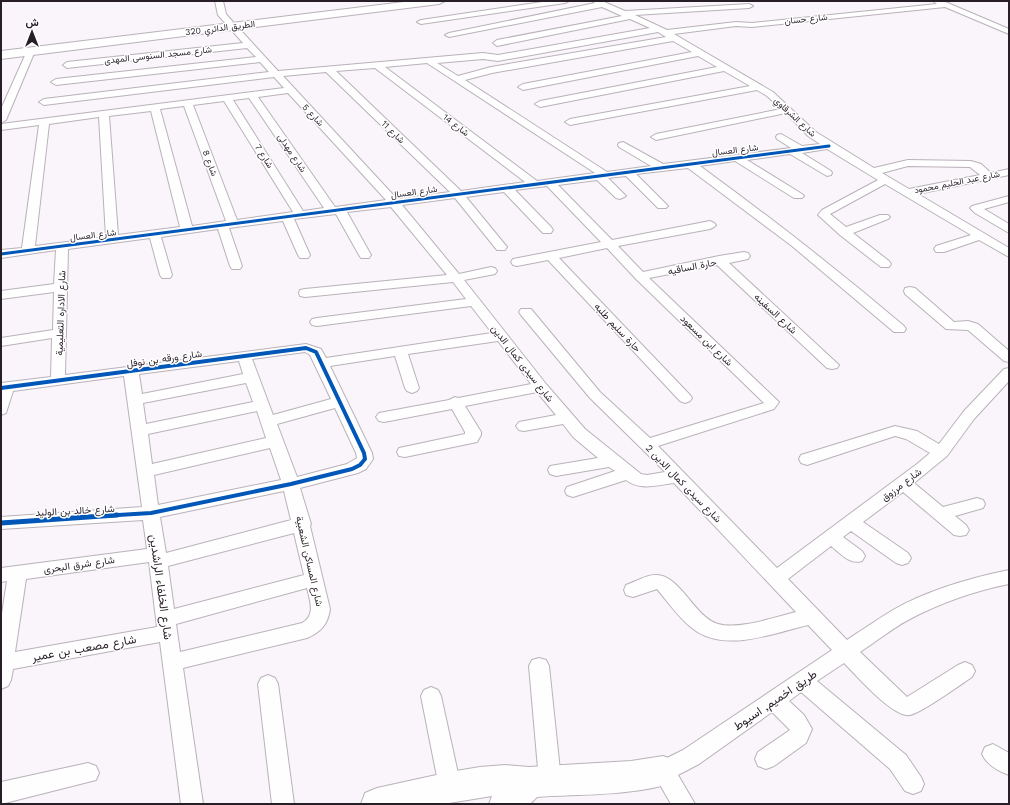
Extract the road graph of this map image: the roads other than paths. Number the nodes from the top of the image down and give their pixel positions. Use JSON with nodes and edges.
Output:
{"nodes":[{"id":1,"x":220,"y":1,"type":"edge"},
{"id":2,"x":405,"y":1,"type":"edge"},
{"id":3,"x":439,"y":1,"type":"edge"},
{"id":4,"x":566,"y":1,"type":"edge"},
{"id":5,"x":936,"y":1,"type":"edge"},
{"id":6,"x":600,"y":3,"type":"edge"},
{"id":7,"x":946,"y":5,"type":"junction"},
{"id":8,"x":749,"y":6,"type":"dead end"},
{"id":9,"x":628,"y":15,"type":"junction"},
{"id":10,"x":421,"y":22,"type":"dead end"},
{"id":11,"x":231,"y":25,"type":"junction"},
{"id":12,"x":1009,"y":32,"type":"edge"},
{"id":13,"x":666,"y":33,"type":"junction"},
{"id":14,"x":448,"y":35,"type":"dead end"},
{"id":15,"x":497,"y":43,"type":"dead end"},
{"id":16,"x":249,"y":45,"type":"junction"},
{"id":17,"x":79,"y":46,"type":"junction"},
{"id":18,"x":1,"y":50,"type":"edge"},
{"id":19,"x":31,"y":52,"type":"junction"},
{"id":20,"x":699,"y":53,"type":"junction"},
{"id":21,"x":1,"y":55,"type":"edge"},
{"id":22,"x":261,"y":59,"type":"junction"},
{"id":23,"x":429,"y":61,"type":"junction"},
{"id":24,"x":67,"y":65,"type":"junction"},
{"id":25,"x":377,"y":65,"type":"junction"},
{"id":26,"x":724,"y":68,"type":"junction"},
{"id":27,"x":328,"y":69,"type":"junction"},
{"id":28,"x":590,"y":73,"type":"junction"},
{"id":29,"x":275,"y":74,"type":"junction"},
{"id":30,"x":458,"y":79,"type":"junction"},
{"id":31,"x":598,"y":79,"type":"dead end"},
{"id":32,"x":56,"y":82,"type":"junction"},
{"id":33,"x":523,"y":87,"type":"dead end"},
{"id":34,"x":758,"y":87,"type":"junction"},
{"id":35,"x":290,"y":90,"type":"junction"},
{"id":36,"x":252,"y":95,"type":"junction"},
{"id":37,"x":227,"y":98,"type":"junction"},
{"id":38,"x":44,"y":102,"type":"junction"},
{"id":39,"x":187,"y":103,"type":"junction"},
{"id":40,"x":540,"y":104,"type":"dead end"},
{"id":41,"x":155,"y":107,"type":"junction"},
{"id":42,"x":788,"y":110,"type":"junction"},
{"id":43,"x":104,"y":113,"type":"junction"},
{"id":44,"x":1,"y":120,"type":"edge"},
{"id":45,"x":41,"y":122,"type":"junction"},
{"id":46,"x":570,"y":122,"type":"dead end"},
{"id":47,"x":1,"y":127,"type":"edge"},
{"id":48,"x":656,"y":137,"type":"dead end"},
{"id":49,"x":781,"y":137,"type":"dead end"},
{"id":50,"x":623,"y":145,"type":"dead end"},
{"id":51,"x":829,"y":146,"type":"junction"},
{"id":52,"x":796,"y":150,"type":"junction"},
{"id":53,"x":923,"y":151,"type":"dead end"},
{"id":54,"x":738,"y":158,"type":"junction"},
{"id":55,"x":850,"y":159,"type":"junction"},
{"id":56,"x":944,"y":163,"type":"junction"},
{"id":57,"x":690,"y":164,"type":"junction"},
{"id":58,"x":662,"y":168,"type":"junction"},
{"id":59,"x":628,"y":172,"type":"junction"},
{"id":60,"x":872,"y":172,"type":"junction"},
{"id":61,"x":1009,"y":172,"type":"edge"},
{"id":62,"x":602,"y":175,"type":"junction"},
{"id":63,"x":988,"y":176,"type":"junction"},
{"id":64,"x":885,"y":180,"type":"junction"},
{"id":65,"x":550,"y":182,"type":"junction"},
{"id":66,"x":534,"y":184,"type":"junction"},
{"id":67,"x":507,"y":188,"type":"junction"},
{"id":68,"x":906,"y":193,"type":"junction"},
{"id":69,"x":458,"y":194,"type":"junction"},
{"id":70,"x":620,"y":196,"type":"dead end"},
{"id":71,"x":798,"y":196,"type":"dead end"},
{"id":72,"x":1009,"y":199,"type":"edge"},
{"id":73,"x":394,"y":202,"type":"junction"},
{"id":74,"x":662,"y":206,"type":"dead end"},
{"id":75,"x":336,"y":210,"type":"junction"},
{"id":76,"x":300,"y":215,"type":"junction"},
{"id":77,"x":287,"y":217,"type":"junction"},
{"id":78,"x":884,"y":217,"type":"dead end"},
{"id":79,"x":228,"y":225,"type":"junction"},
{"id":80,"x":710,"y":225,"type":"dead end"},
{"id":81,"x":1009,"y":229,"type":"edge"},
{"id":82,"x":187,"y":230,"type":"junction"},
{"id":83,"x":547,"y":230,"type":"dead end"},
{"id":84,"x":844,"y":232,"type":"junction"},
{"id":85,"x":155,"y":234,"type":"junction"},
{"id":86,"x":980,"y":236,"type":"junction"},
{"id":87,"x":112,"y":240,"type":"junction"},
{"id":88,"x":608,"y":245,"type":"junction"},
{"id":89,"x":62,"y":246,"type":"junction"},
{"id":90,"x":501,"y":247,"type":"dead end"},
{"id":91,"x":940,"y":249,"type":"dead end"},
{"id":92,"x":28,"y":251,"type":"junction"},
{"id":93,"x":1009,"y":253,"type":"edge"},
{"id":94,"x":1,"y":254,"type":"edge"},
{"id":95,"x":304,"y":255,"type":"dead end"},
{"id":96,"x":365,"y":255,"type":"dead end"},
{"id":97,"x":550,"y":255,"type":"junction"},
{"id":98,"x":744,"y":256,"type":"dead end"},
{"id":99,"x":719,"y":260,"type":"junction"},
{"id":100,"x":517,"y":262,"type":"dead end"},
{"id":101,"x":885,"y":264,"type":"dead end"},
{"id":102,"x":236,"y":266,"type":"dead end"},
{"id":103,"x":491,"y":271,"type":"dead end"},
{"id":104,"x":166,"y":275,"type":"dead end"},
{"id":105,"x":640,"y":276,"type":"junction"},
{"id":106,"x":456,"y":278,"type":"junction"},
{"id":107,"x":60,"y":287,"type":"junction"},
{"id":108,"x":910,"y":291,"type":"dead end"},
{"id":109,"x":305,"y":293,"type":"dead end"},
{"id":110,"x":1,"y":295,"type":"edge"},
{"id":111,"x":475,"y":302,"type":"junction"},
{"id":112,"x":526,"y":312,"type":"dead end"},
{"id":113,"x":317,"y":322,"type":"dead end"},
{"id":114,"x":899,"y":329,"type":"dead end"},
{"id":115,"x":59,"y":333,"type":"junction"},
{"id":116,"x":502,"y":336,"type":"junction"},
{"id":117,"x":1,"y":342,"type":"edge"},
{"id":118,"x":400,"y":352,"type":"junction"},
{"id":119,"x":244,"y":356,"type":"junction"},
{"id":120,"x":1009,"y":358,"type":"edge"},
{"id":121,"x":321,"y":363,"type":"junction"},
{"id":122,"x":832,"y":365,"type":"dead end"},
{"id":123,"x":131,"y":371,"type":"junction"},
{"id":124,"x":1009,"y":372,"type":"edge"},
{"id":125,"x":252,"y":376,"type":"junction"},
{"id":126,"x":58,"y":381,"type":"junction"},
{"id":127,"x":3,"y":388,"type":"edge"},
{"id":128,"x":412,"y":388,"type":"dead end"},
{"id":129,"x":541,"y":388,"type":"junction"},
{"id":130,"x":685,"y":398,"type":"dead end"},
{"id":131,"x":135,"y":400,"type":"junction"},
{"id":132,"x":339,"y":402,"type":"junction"},
{"id":133,"x":455,"y":402,"type":"junction"},
{"id":134,"x":262,"y":404,"type":"junction"},
{"id":135,"x":1,"y":410,"type":"edge"},
{"id":136,"x":384,"y":417,"type":"dead end"},
{"id":137,"x":566,"y":418,"type":"junction"},
{"id":138,"x":268,"y":421,"type":"junction"},
{"id":139,"x":524,"y":426,"type":"dead end"},
{"id":140,"x":139,"y":431,"type":"junction"},
{"id":141,"x":276,"y":441,"type":"junction"},
{"id":142,"x":647,"y":444,"type":"junction"},
{"id":143,"x":405,"y":452,"type":"dead end"},
{"id":144,"x":941,"y":452,"type":"junction"},
{"id":145,"x":807,"y":459,"type":"dead end"},
{"id":146,"x":612,"y":460,"type":"junction"},
{"id":147,"x":556,"y":470,"type":"dead end"},
{"id":148,"x":145,"y":471,"type":"junction"},
{"id":149,"x":628,"y":474,"type":"junction"},
{"id":150,"x":678,"y":476,"type":"junction"},
{"id":151,"x":903,"y":483,"type":"junction"},
{"id":152,"x":291,"y":484,"type":"junction"},
{"id":153,"x":573,"y":491,"type":"dead end"},
{"id":154,"x":977,"y":504,"type":"dead end"},
{"id":155,"x":151,"y":514,"type":"junction"},
{"id":156,"x":940,"y":514,"type":"junction"},
{"id":157,"x":1,"y":522,"type":"edge"},
{"id":158,"x":851,"y":522,"type":"junction"},
{"id":159,"x":302,"y":524,"type":"junction"},
{"id":160,"x":960,"y":530,"type":"dead end"},
{"id":161,"x":831,"y":537,"type":"junction"},
{"id":162,"x":856,"y":556,"type":"dead end"},
{"id":163,"x":158,"y":558,"type":"junction"},
{"id":164,"x":902,"y":558,"type":"dead end"},
{"id":165,"x":10,"y":574,"type":"edge"},
{"id":166,"x":1009,"y":577,"type":"edge"},
{"id":167,"x":314,"y":578,"type":"junction"},
{"id":168,"x":776,"y":578,"type":"junction"},
{"id":169,"x":633,"y":590,"type":"dead end"},
{"id":170,"x":812,"y":616,"type":"junction"},
{"id":171,"x":167,"y":626,"type":"junction"},
{"id":172,"x":846,"y":652,"type":"junction"},
{"id":173,"x":172,"y":662,"type":"junction"},
{"id":174,"x":539,"y":666,"type":"dead end"},
{"id":175,"x":2,"y":668,"type":"edge"},
{"id":176,"x":965,"y":671,"type":"dead end"},
{"id":177,"x":802,"y":680,"type":"junction"},
{"id":178,"x":268,"y":684,"type":"dead end"},
{"id":179,"x":432,"y":696,"type":"dead end"},
{"id":180,"x":774,"y":700,"type":"junction"},
{"id":181,"x":766,"y":759,"type":"dead end"},
{"id":182,"x":663,"y":771,"type":"junction"},
{"id":183,"x":88,"y":773,"type":"dead end"},
{"id":184,"x":540,"y":781,"type":"junction"},
{"id":185,"x":913,"y":784,"type":"dead end"},
{"id":186,"x":450,"y":787,"type":"junction"},
{"id":187,"x":1,"y":793,"type":"edge"},
{"id":188,"x":192,"y":804,"type":"edge"},
{"id":189,"x":283,"y":804,"type":"edge"},
{"id":190,"x":377,"y":804,"type":"edge"},
{"id":191,"x":505,"y":804,"type":"edge"},
{"id":192,"x":684,"y":804,"type":"edge"}],
"edges":[{"from":1,"to":11,"type":"street","name":"شارع 5"},
{"from":2,"to":11,"type":"main road","name":"الطريق الدائري 320"},
{"from":3,"to":11,"type":"main road","name":"الطريق الدائري 320"},
{"from":4,"to":10,"type":"street"},
{"from":5,"to":7,"type":"street"},
{"from":6,"to":9,"type":"street","name":"شارع الشرقاوي"},
{"from":6,"to":14,"type":"street"},
{"from":7,"to":12,"type":"street"},
{"from":7,"to":13,"type":"street","name":"شارع حسان"},
{"from":8,"to":9,"type":"street"},
{"from":9,"to":13,"type":"street","name":"شارع الشرقاوي"},
{"from":9,"to":15,"type":"street"},
{"from":11,"to":16,"type":"street","name":"شارع 5"},
{"from":11,"to":17,"type":"main road","name":"الطريق الدائري 320"},
{"from":11,"to":18,"type":"main road","name":"الطريق الدائري 320"},
{"from":13,"to":20,"type":"street","name":"شارع الشرقاوي"},
{"from":13,"to":23,"type":"street"},
{"from":13,"to":30,"type":"street"},
{"from":16,"to":22,"type":"street","name":"شارع 5"},
{"from":16,"to":24,"type":"street","name":"شارع مسجد السنوسى المهدى"},
{"from":17,"to":19,"type":"main road","name":"الطريق الدائري 320"},
{"from":17,"to":24,"type":"street"},
{"from":19,"to":21,"type":"main road","name":"الطريق الدائري 320"},
{"from":19,"to":44,"type":"street"},
{"from":20,"to":26,"type":"street","name":"شارع الشرقاوي"},
{"from":20,"to":28,"type":"street"},
{"from":22,"to":29,"type":"street","name":"شارع 5"},
{"from":22,"to":32,"type":"street"},
{"from":23,"to":25,"type":"street"},
{"from":23,"to":30,"type":"street"},
{"from":24,"to":32,"type":"street"},
{"from":25,"to":27,"type":"street"},
{"from":25,"to":66,"type":"street","name":"شارع 14"},
{"from":26,"to":34,"type":"street","name":"شارع الشرقاوي"},
{"from":26,"to":40,"type":"street"},
{"from":27,"to":29,"type":"street"},
{"from":27,"to":69,"type":"street","name":"شارع 11"},
{"from":28,"to":31,"type":"street"},
{"from":28,"to":33,"type":"street"},
{"from":29,"to":35,"type":"street","name":"شارع 5"},
{"from":29,"to":38,"type":"street"},
{"from":30,"to":62,"type":"street"},
{"from":32,"to":38,"type":"street"},
{"from":34,"to":42,"type":"street","name":"شارع الشرقاوي"},
{"from":34,"to":46,"type":"street"},
{"from":35,"to":36,"type":"street"},
{"from":35,"to":73,"type":"street","name":"شارع 5"},
{"from":36,"to":37,"type":"street"},
{"from":36,"to":75,"type":"street","name":"شارع مهدلى"},
{"from":37,"to":39,"type":"street"},
{"from":37,"to":76,"type":"street","name":"شارع 7"},
{"from":38,"to":45,"type":"street"},
{"from":39,"to":41,"type":"street"},
{"from":39,"to":79,"type":"street","name":"شارع 8"},
{"from":41,"to":43,"type":"street"},
{"from":41,"to":82,"type":"street"},
{"from":42,"to":48,"type":"street"},
{"from":42,"to":51,"type":"street","name":"شارع الشرقاوي"},
{"from":43,"to":45,"type":"street"},
{"from":43,"to":87,"type":"street"},
{"from":45,"to":47,"type":"street"},
{"from":45,"to":92,"type":"street"},
{"from":49,"to":52,"type":"street"},
{"from":50,"to":58,"type":"street"},
{"from":51,"to":52,"type":"street","name":"شارع العسال"},
{"from":51,"to":55,"type":"street","name":"شارع الشرقاوي"},
{"from":52,"to":54,"type":"street","name":"شارع العسال"},
{"from":52,"to":55,"type":"street"},
{"from":53,"to":56,"type":"street"},
{"from":54,"to":57,"type":"street","name":"شارع العسال"},
{"from":54,"to":71,"type":"street"},
{"from":55,"to":60,"type":"street","name":"شارع الشرقاوي"},
{"from":56,"to":60,"type":"street"},
{"from":56,"to":63,"type":"street"},
{"from":57,"to":58,"type":"street","name":"شارع العسال"},
{"from":57,"to":114,"type":"street"},
{"from":58,"to":59,"type":"street","name":"شارع العسال"},
{"from":59,"to":62,"type":"street","name":"شارع العسال"},
{"from":59,"to":74,"type":"street"},
{"from":60,"to":64,"type":"street","name":"شارع الشرقاوي"},
{"from":61,"to":63,"type":"street","name":"شارع عبد الحليم محمود"},
{"from":62,"to":65,"type":"street","name":"شارع العسال"},
{"from":62,"to":70,"type":"street"},
{"from":63,"to":68,"type":"street","name":"شارع عبد الحليم محمود"},
{"from":64,"to":68,"type":"street","name":"شارع الشرقاوي"},
{"from":64,"to":84,"type":"street"},
{"from":65,"to":66,"type":"street","name":"شارع العسال"},
{"from":65,"to":88,"type":"street","name":"شارع ابن مسعود"},
{"from":66,"to":67,"type":"street","name":"شارع العسال"},
{"from":67,"to":69,"type":"street","name":"شارع العسال"},
{"from":67,"to":83,"type":"street"},
{"from":68,"to":86,"type":"street","name":"شارع الشرقاوي"},
{"from":69,"to":73,"type":"street","name":"شارع العسال"},
{"from":69,"to":90,"type":"street","name":"شارع 11"},
{"from":72,"to":81,"type":"street"},
{"from":73,"to":75,"type":"street","name":"شارع العسال"},
{"from":73,"to":106,"type":"street","name":"شارع سيدى كمال الدين"},
{"from":75,"to":76,"type":"street","name":"شارع العسال"},
{"from":75,"to":96,"type":"street","name":"شارع مهدلى"},
{"from":76,"to":77,"type":"street","name":"شارع العسال"},
{"from":77,"to":79,"type":"street","name":"شارع العسال"},
{"from":77,"to":95,"type":"street"},
{"from":78,"to":84,"type":"street"},
{"from":79,"to":82,"type":"street","name":"شارع العسال"},
{"from":79,"to":102,"type":"street","name":"شارع 8"},
{"from":80,"to":88,"type":"street"},
{"from":82,"to":85,"type":"street","name":"شارع العسال"},
{"from":84,"to":101,"type":"street"},
{"from":85,"to":87,"type":"street","name":"شارع العسال"},
{"from":85,"to":104,"type":"street"},
{"from":86,"to":91,"type":"street"},
{"from":86,"to":93,"type":"street","name":"شارع الشرقاوي"},
{"from":87,"to":89,"type":"street","name":"شارع العسال"},
{"from":88,"to":97,"type":"street"},
{"from":88,"to":105,"type":"street","name":"شارع ابن مسعود"},
{"from":89,"to":92,"type":"street","name":"شارع العسال"},
{"from":89,"to":107,"type":"street","name":"شارع الاداره التعليمية"},
{"from":92,"to":94,"type":"street","name":"شارع العسال"},
{"from":97,"to":100,"type":"street"},
{"from":97,"to":130,"type":"street","name":"حارة سليم طلبه"},
{"from":98,"to":99,"type":"street","name":"حارة الساقيه"},
{"from":99,"to":105,"type":"street","name":"حارة الساقيه"},
{"from":99,"to":122,"type":"street","name":"شارع السفينه"},
{"from":103,"to":106,"type":"street"},
{"from":105,"to":142,"type":"street","name":"شارع ابن مسعود"},
{"from":106,"to":109,"type":"street"},
{"from":106,"to":111,"type":"street","name":"شارع سيدى كمال الدين"},
{"from":107,"to":110,"type":"street"},
{"from":107,"to":115,"type":"street","name":"شارع الاداره التعليمية"},
{"from":108,"to":120,"type":"street"},
{"from":111,"to":113,"type":"street"},
{"from":111,"to":116,"type":"street","name":"شارع سيدى كمال الدين"},
{"from":112,"to":142,"type":"street","name":"شارع سيدى كمال الدين 2"},
{"from":115,"to":117,"type":"street"},
{"from":115,"to":126,"type":"street","name":"شارع الاداره التعليمية"},
{"from":116,"to":118,"type":"street"},
{"from":116,"to":129,"type":"street","name":"شارع سيدى كمال الدين"},
{"from":118,"to":121,"type":"street"},
{"from":118,"to":128,"type":"street"},
{"from":119,"to":121,"type":"street","name":"شارع ورقه بن نوفل"},
{"from":119,"to":123,"type":"street","name":"شارع ورقه بن نوفل"},
{"from":119,"to":125,"type":"street","name":"شارع المساكن الشعبية"},
{"from":121,"to":132,"type":"street","name":"شارع ورقه بن نوفل"},
{"from":123,"to":126,"type":"street","name":"شارع ورقه بن نوفل"},
{"from":123,"to":131,"type":"street","name":"شارع الخلفاء الراشدين"},
{"from":124,"to":144,"type":"street","name":"شارع مرزوق"},
{"from":125,"to":131,"type":"street"},
{"from":125,"to":134,"type":"street","name":"شارع المساكن الشعبية"},
{"from":126,"to":127,"type":"street","name":"شارع ورقه بن نوفل"},
{"from":127,"to":135,"type":"street"},
{"from":129,"to":133,"type":"street"},
{"from":129,"to":137,"type":"street","name":"شارع سيدى كمال الدين"},
{"from":131,"to":140,"type":"street","name":"شارع الخلفاء الراشدين"},
{"from":132,"to":138,"type":"street"},
{"from":132,"to":152,"type":"street","name":"شارع ورقه بن نوفل"},
{"from":133,"to":136,"type":"street"},
{"from":133,"to":143,"type":"street"},
{"from":134,"to":138,"type":"street","name":"شارع المساكن الشعبية"},
{"from":134,"to":140,"type":"street"},
{"from":137,"to":139,"type":"street"},
{"from":137,"to":146,"type":"street","name":"شارع سيدى كمال الدين"},
{"from":138,"to":141,"type":"street","name":"شارع المساكن الشعبية"},
{"from":140,"to":148,"type":"street","name":"شارع الخلفاء الراشدين"},
{"from":141,"to":148,"type":"street"},
{"from":141,"to":152,"type":"street","name":"شارع المساكن الشعبية"},
{"from":142,"to":150,"type":"street","name":"شارع سيدى كمال الدين 2"},
{"from":144,"to":145,"type":"street"},
{"from":144,"to":151,"type":"street","name":"شارع مرزوق"},
{"from":146,"to":147,"type":"street"},
{"from":146,"to":149,"type":"street","name":"شارع سيدى كمال الدين"},
{"from":148,"to":155,"type":"street","name":"شارع الخلفاء الراشدين"},
{"from":149,"to":150,"type":"street","name":"شارع سيدى كمال الدين"},
{"from":149,"to":153,"type":"street"},
{"from":150,"to":168,"type":"street","name":"شارع سيدى كمال الدين 2"},
{"from":151,"to":156,"type":"street"},
{"from":151,"to":158,"type":"street","name":"شارع مرزوق"},
{"from":152,"to":155,"type":"street","name":"شارع خالد بن الوليد"},
{"from":152,"to":159,"type":"street","name":"شارع المساكن الشعبية"},
{"from":154,"to":156,"type":"street"},
{"from":155,"to":157,"type":"street","name":"شارع خالد بن الوليد"},
{"from":155,"to":163,"type":"street","name":"شارع الخلفاء الراشدين"},
{"from":156,"to":160,"type":"street"},
{"from":158,"to":161,"type":"street","name":"شارع مرزوق"},
{"from":158,"to":164,"type":"street"},
{"from":159,"to":163,"type":"street","name":"شارع شرق البحرى"},
{"from":159,"to":167,"type":"street","name":"شارع المساكن الشعبية"},
{"from":161,"to":162,"type":"street"},
{"from":161,"to":168,"type":"street","name":"شارع مرزوق"},
{"from":163,"to":165,"type":"street","name":"شارع شرق البحرى"},
{"from":163,"to":171,"type":"street","name":"شارع الخلفاء الراشدين"},
{"from":165,"to":175,"type":"street"},
{"from":166,"to":172,"type":"street","name":"طريق اخميم, اسيوط"},
{"from":167,"to":171,"type":"street","name":"شارع مصعب بن عمير"},
{"from":167,"to":173,"type":"street","name":"شارع المساكن الشعبية"},
{"from":168,"to":170,"type":"street","name":"شارع سيدى كمال الدين 2"},
{"from":169,"to":170,"type":"street"},
{"from":170,"to":172,"type":"street","name":"شارع سيدى كمال الدين 2"},
{"from":171,"to":173,"type":"street","name":"شارع الخلفاء الراشدين"},
{"from":171,"to":175,"type":"street","name":"شارع مصعب بن عمير"},
{"from":172,"to":176,"type":"street","name":"شارع سيدى كمال الدين 2"},
{"from":172,"to":177,"type":"street","name":"طريق اخميم, اسيوط"},
{"from":173,"to":188,"type":"street","name":"شارع الخلفاء الراشدين"},
{"from":174,"to":184,"type":"street"},
{"from":177,"to":180,"type":"street","name":"طريق اخميم, اسيوط"},
{"from":177,"to":185,"type":"street"},
{"from":178,"to":189,"type":"street"},
{"from":179,"to":186,"type":"street"},
{"from":180,"to":181,"type":"street"},
{"from":180,"to":182,"type":"street","name":"طريق اخميم, اسيوط"},
{"from":182,"to":184,"type":"main road","name":"طريق اخميم, اسيوط"},
{"from":182,"to":192,"type":"street"},
{"from":183,"to":187,"type":"street"},
{"from":184,"to":186,"type":"main road","name":"طريق اخميم, اسيوط"},
{"from":184,"to":191,"type":"main road"},
{"from":186,"to":190,"type":"main road","name":"طريق اخميم, اسيوط"}]}
